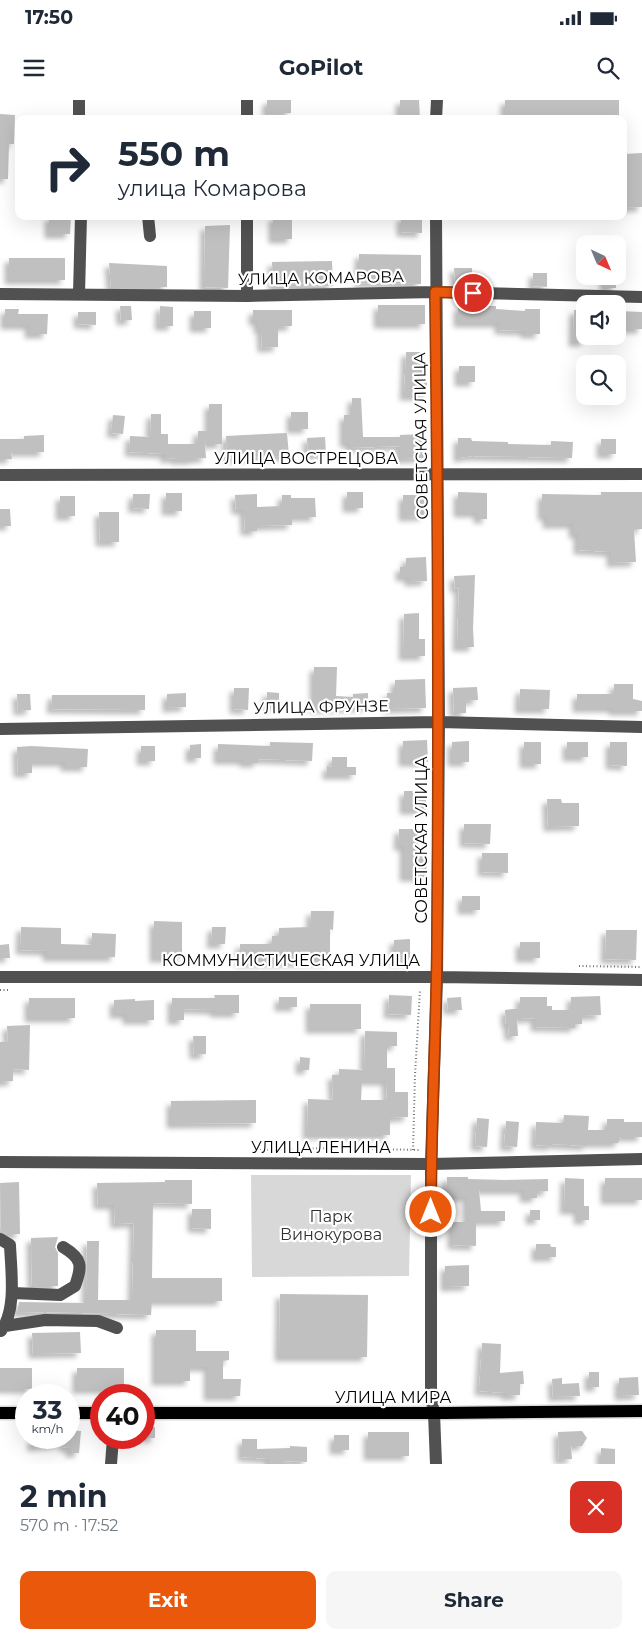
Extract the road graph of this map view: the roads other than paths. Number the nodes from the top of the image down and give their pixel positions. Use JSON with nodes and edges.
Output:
{"nodes":[{"id":1,"x":79,"y":100,"type":"edge"},
{"id":2,"x":248,"y":100,"type":"edge"},
{"id":3,"x":436,"y":100,"type":"edge"},
{"id":4,"x":80,"y":115,"type":"edge"},
{"id":5,"x":247,"y":115,"type":"edge"},
{"id":6,"x":436,"y":115,"type":"edge"},
{"id":7,"x":81,"y":220,"type":"edge"},
{"id":8,"x":148,"y":220,"type":"edge"},
{"id":9,"x":247,"y":220,"type":"edge"},
{"id":10,"x":436,"y":220,"type":"edge"},
{"id":11,"x":150,"y":236,"type":"dead end"},
{"id":12,"x":435,"y":292,"type":"junction"},
{"id":13,"x":0,"y":294,"type":"edge"},
{"id":14,"x":79,"y":294,"type":"junction"},
{"id":15,"x":247,"y":296,"type":"junction"},
{"id":16,"x":642,"y":297,"type":"edge"},
{"id":17,"x":438,"y":474,"type":"junction"},
{"id":18,"x":642,"y":474,"type":"edge"},
{"id":19,"x":0,"y":475,"type":"edge"},
{"id":20,"x":439,"y":722,"type":"junction"},
{"id":21,"x":642,"y":727,"type":"edge"},
{"id":22,"x":0,"y":729,"type":"edge"},
{"id":23,"x":436,"y":976,"type":"junction"},
{"id":24,"x":0,"y":977,"type":"edge"},
{"id":25,"x":642,"y":980,"type":"edge"},
{"id":26,"x":642,"y":1159,"type":"edge"},
{"id":27,"x":0,"y":1162,"type":"edge"},
{"id":28,"x":431,"y":1164,"type":"junction"},
{"id":29,"x":0,"y":1239,"type":"edge"},
{"id":30,"x":64,"y":1248,"type":"dead end"},
{"id":31,"x":13,"y":1293,"type":"junction"},
{"id":32,"x":116,"y":1328,"type":"dead end"},
{"id":33,"x":2,"y":1330,"type":"edge"},
{"id":34,"x":642,"y":1411,"type":"edge"},
{"id":35,"x":0,"y":1413,"type":"edge"},
{"id":36,"x":15,"y":1413,"type":"edge"},
{"id":37,"x":155,"y":1413,"type":"edge"},
{"id":38,"x":434,"y":1413,"type":"junction"},
{"id":39,"x":112,"y":1449,"type":"edge"},
{"id":40,"x":111,"y":1464,"type":"edge"},
{"id":41,"x":436,"y":1464,"type":"edge"}],
"edges":[{"from":1,"to":4,"type":"street"},
{"from":2,"to":5,"type":"street"},
{"from":3,"to":6,"type":"street"},
{"from":7,"to":14,"type":"street"},
{"from":8,"to":11,"type":"street"},
{"from":9,"to":15,"type":"street"},
{"from":10,"to":12,"type":"street","name":"СОВЕТСКАЯ УЛИЦА"},
{"from":12,"to":15,"type":"street","name":"УЛИЦА КОМАРОВА"},
{"from":12,"to":16,"type":"street","name":"УЛИЦА КОМАРОВА"},
{"from":12,"to":17,"type":"street","name":"СОВЕТСКАЯ УЛИЦА"},
{"from":13,"to":14,"type":"street","name":"УЛИЦА КОМАРОВА"},
{"from":14,"to":15,"type":"street","name":"УЛИЦА КОМАРОВА"},
{"from":17,"to":18,"type":"street","name":"УЛИЦА ВОСТРЕЦОВА"},
{"from":17,"to":19,"type":"street","name":"УЛИЦА ВОСТРЕЦОВА"},
{"from":17,"to":20,"type":"street","name":"СОВЕТСКАЯ УЛИЦА"},
{"from":20,"to":21,"type":"street","name":"УЛИЦА ФРУНЗЕ"},
{"from":20,"to":22,"type":"street","name":"УЛИЦА ФРУНЗЕ"},
{"from":20,"to":23,"type":"street","name":"СОВЕТСКАЯ УЛИЦА"},
{"from":23,"to":24,"type":"street","name":"КОММУНИСТИЧЕСКАЯ УЛИЦА"},
{"from":23,"to":25,"type":"street","name":"КОММУНИСТИЧЕСКАЯ УЛИЦА"},
{"from":23,"to":28,"type":"street","name":"СОВЕТСКАЯ УЛИЦА"},
{"from":26,"to":28,"type":"street","name":"УЛИЦА ЛЕНИНА"},
{"from":27,"to":28,"type":"street","name":"УЛИЦА ЛЕНИНА"},
{"from":28,"to":38,"type":"street","name":"СОВЕТСКАЯ УЛИЦА"},
{"from":29,"to":31,"type":"street"},
{"from":30,"to":31,"type":"street"},
{"from":31,"to":33,"type":"street"},
{"from":32,"to":33,"type":"street"},
{"from":34,"to":38,"type":"main road","name":"УЛИЦА МИРА"},
{"from":35,"to":36,"type":"main road"},
{"from":37,"to":38,"type":"main road","name":"УЛИЦА МИРА"},
{"from":38,"to":41,"type":"street","name":"СОВЕТСКАЯ УЛИЦА"},
{"from":39,"to":40,"type":"street"}]}
